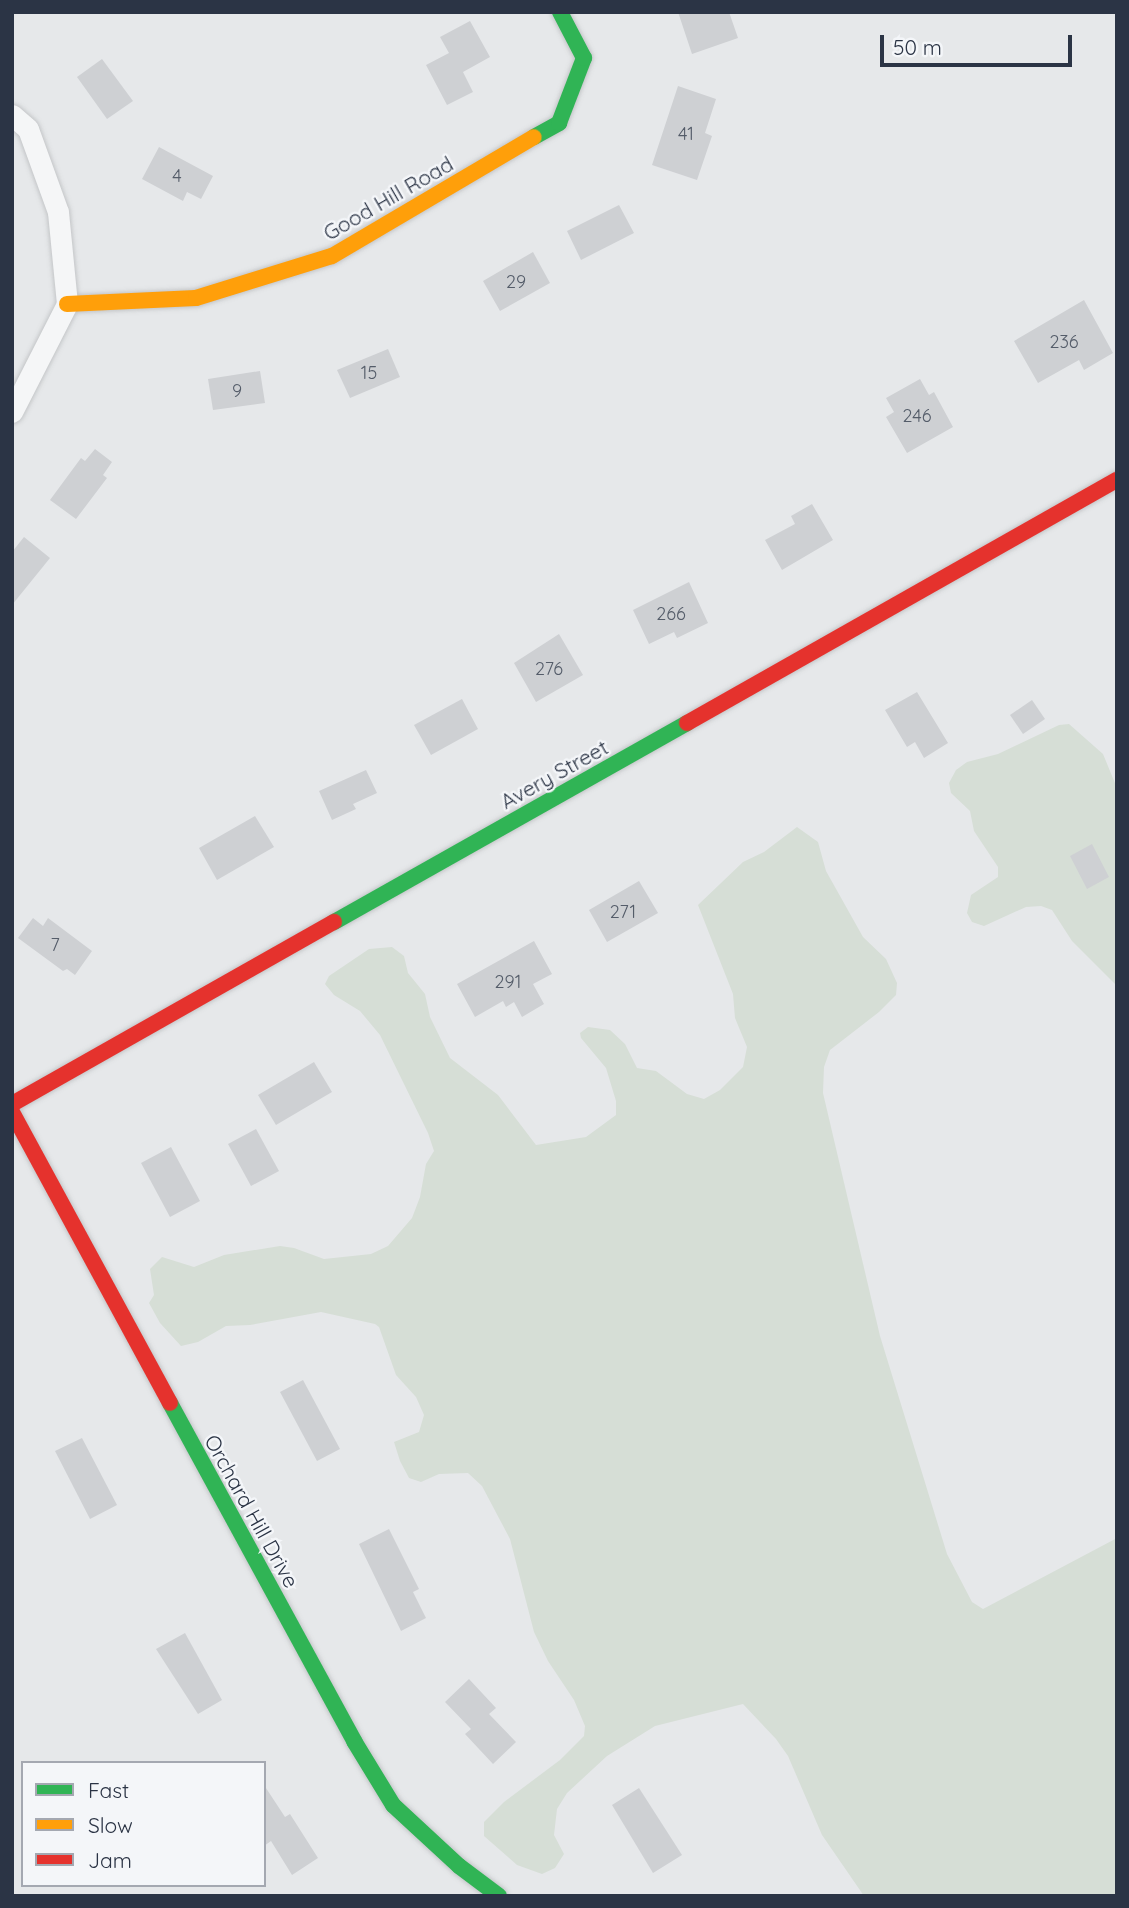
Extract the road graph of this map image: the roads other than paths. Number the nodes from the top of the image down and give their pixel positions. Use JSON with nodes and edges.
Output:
{"nodes":[{"id":1,"x":560,"y":12,"type":"edge"},
{"id":2,"x":12,"y":115,"type":"edge"},
{"id":3,"x":68,"y":304,"type":"junction"},
{"id":4,"x":12,"y":412,"type":"edge"},
{"id":5,"x":1117,"y":480,"type":"edge"},
{"id":6,"x":12,"y":1104,"type":"edge"},
{"id":7,"x":12,"y":1112,"type":"edge"},
{"id":8,"x":499,"y":1896,"type":"edge"}],
"edges":[{"from":1,"to":3,"type":"street","name":"Good Hill Road"},
{"from":2,"to":3,"type":"street"},
{"from":3,"to":4,"type":"street"},
{"from":5,"to":6,"type":"street","name":"Avery Street"},
{"from":7,"to":8,"type":"street","name":"Orchard Hill Drive"}]}
